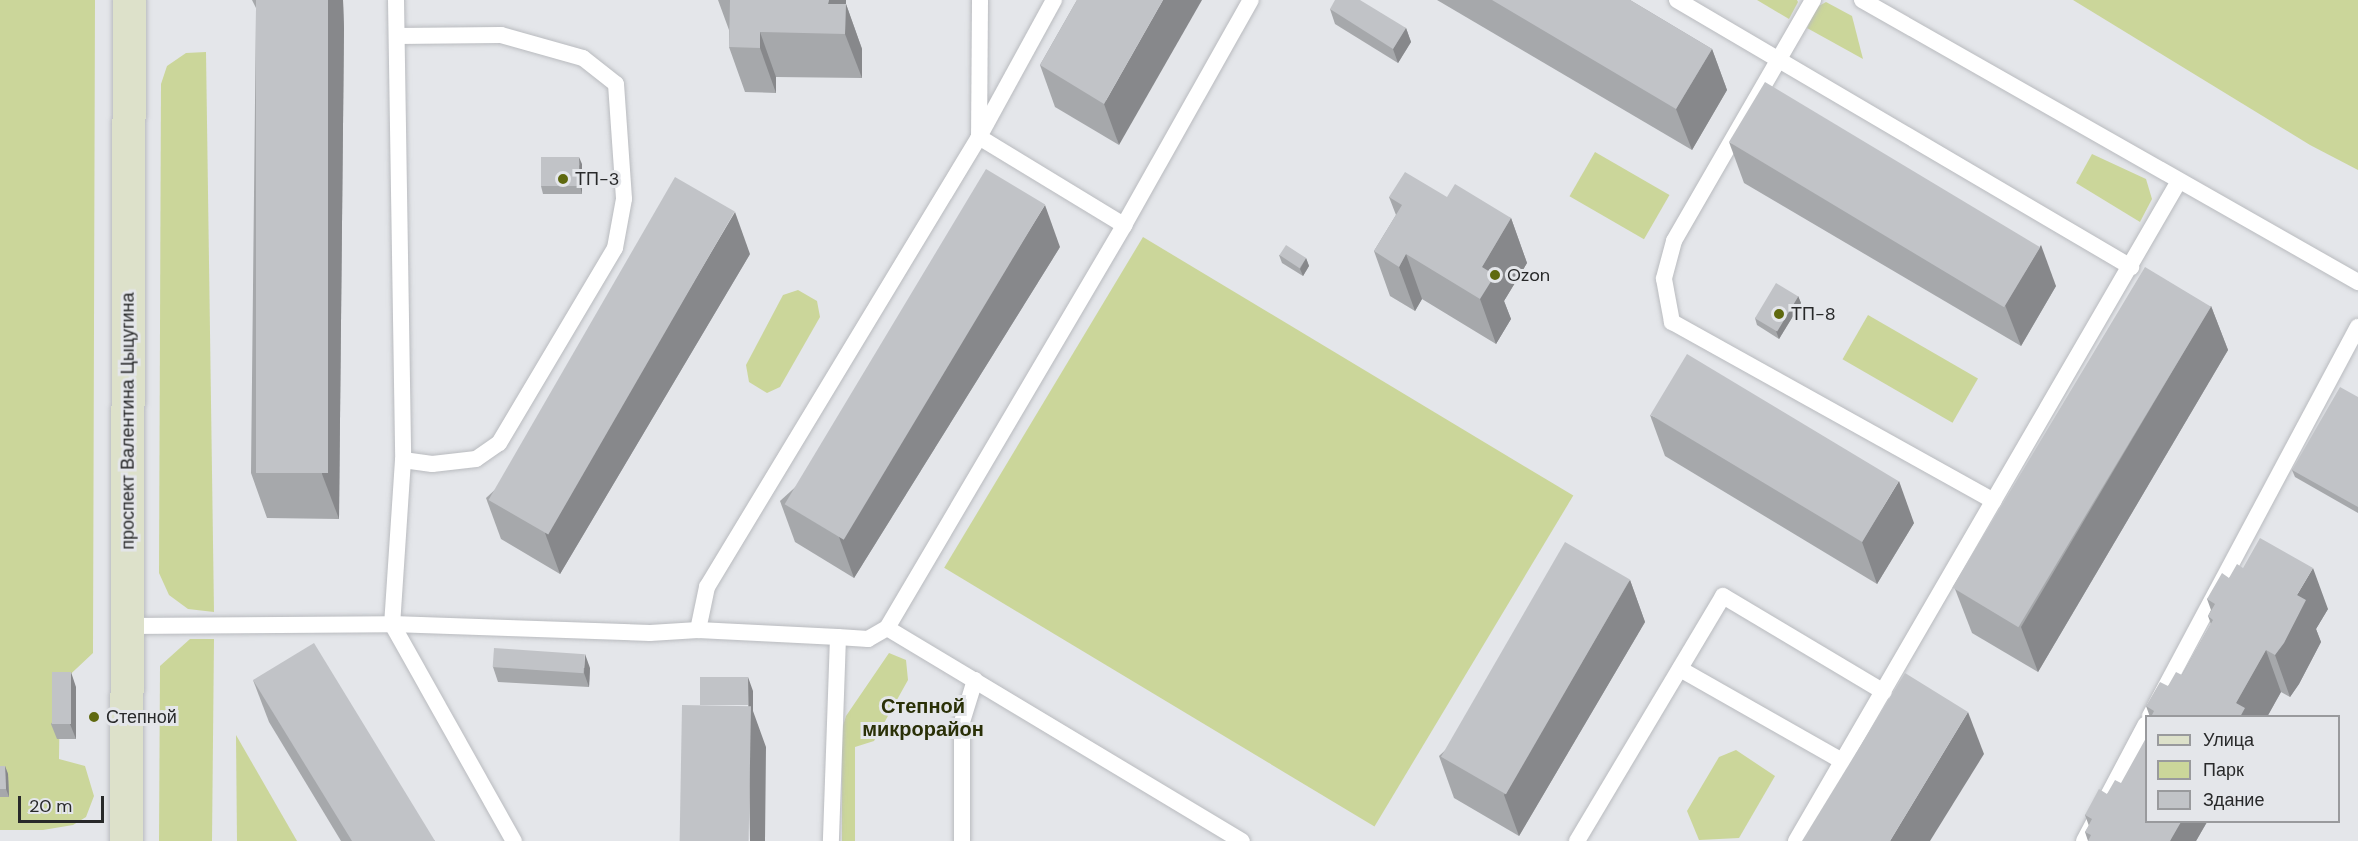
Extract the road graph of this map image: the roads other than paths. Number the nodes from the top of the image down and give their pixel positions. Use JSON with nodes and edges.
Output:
{"nodes":[{"id":1,"x":129,"y":0,"type":"edge"},
{"id":2,"x":396,"y":0,"type":"edge"},
{"id":3,"x":980,"y":0,"type":"edge"},
{"id":4,"x":1054,"y":0,"type":"edge"},
{"id":5,"x":1251,"y":0,"type":"edge"},
{"id":6,"x":1677,"y":0,"type":"edge"},
{"id":7,"x":1813,"y":0,"type":"edge"},
{"id":8,"x":1862,"y":0,"type":"edge"},
{"id":9,"x":397,"y":36,"type":"junction"},
{"id":10,"x":1777,"y":59,"type":"junction"},
{"id":11,"x":979,"y":137,"type":"junction"},
{"id":12,"x":2179,"y":181,"type":"junction"},
{"id":13,"x":1124,"y":225,"type":"junction"},
{"id":14,"x":2131,"y":267,"type":"junction"},
{"id":15,"x":2358,"y":282,"type":"edge"},
{"id":16,"x":2358,"y":327,"type":"edge"},
{"id":17,"x":403,"y":460,"type":"junction"},
{"id":18,"x":1994,"y":501,"type":"junction"},
{"id":19,"x":392,"y":624,"type":"junction"},
{"id":20,"x":128,"y":626,"type":"junction"},
{"id":21,"x":887,"y":628,"type":"junction"},
{"id":22,"x":698,"y":630,"type":"junction"},
{"id":23,"x":838,"y":637,"type":"junction"},
{"id":24,"x":1680,"y":669,"type":"junction"},
{"id":25,"x":975,"y":680,"type":"junction"},
{"id":26,"x":1884,"y":692,"type":"junction"},
{"id":27,"x":2152,"y":715,"type":"edge"},
{"id":28,"x":2145,"y":726,"type":"edge"},
{"id":29,"x":1842,"y":761,"type":"junction"},
{"id":30,"x":1215,"y":834,"type":"edge"},
{"id":31,"x":126,"y":841,"type":"edge"},
{"id":32,"x":514,"y":841,"type":"edge"},
{"id":33,"x":831,"y":841,"type":"edge"},
{"id":34,"x":962,"y":841,"type":"edge"},
{"id":35,"x":1242,"y":841,"type":"edge"},
{"id":36,"x":1577,"y":841,"type":"edge"},
{"id":37,"x":1796,"y":841,"type":"edge"},
{"id":38,"x":2084,"y":841,"type":"edge"}],
"edges":[{"from":1,"to":20,"type":"main road","name":"проспект Валентина Цыцугина"},
{"from":2,"to":9,"type":"lane"},
{"from":3,"to":11,"type":"lane"},
{"from":4,"to":11,"type":"lane"},
{"from":5,"to":13,"type":"lane"},
{"from":6,"to":10,"type":"lane"},
{"from":7,"to":10,"type":"lane"},
{"from":8,"to":12,"type":"lane"},
{"from":9,"to":17,"type":"lane"},
{"from":9,"to":17,"type":"lane"},
{"from":10,"to":14,"type":"lane"},
{"from":10,"to":18,"type":"lane"},
{"from":11,"to":13,"type":"lane"},
{"from":11,"to":22,"type":"lane"},
{"from":12,"to":14,"type":"lane"},
{"from":12,"to":15,"type":"lane"},
{"from":13,"to":21,"type":"lane"},
{"from":14,"to":18,"type":"lane"},
{"from":16,"to":27,"type":"lane"},
{"from":17,"to":19,"type":"lane"},
{"from":18,"to":26,"type":"lane"},
{"from":19,"to":20,"type":"lane"},
{"from":19,"to":22,"type":"lane"},
{"from":19,"to":32,"type":"lane"},
{"from":20,"to":31,"type":"main road","name":"проспект Валентина Цыцугина"},
{"from":21,"to":23,"type":"lane"},
{"from":21,"to":25,"type":"lane"},
{"from":22,"to":23,"type":"lane"},
{"from":23,"to":33,"type":"lane"},
{"from":24,"to":26,"type":"lane"},
{"from":24,"to":29,"type":"lane"},
{"from":24,"to":36,"type":"lane"},
{"from":25,"to":30,"type":"lane"},
{"from":25,"to":34,"type":"lane"},
{"from":26,"to":29,"type":"lane"},
{"from":28,"to":38,"type":"lane"},
{"from":29,"to":37,"type":"lane"},
{"from":30,"to":35,"type":"lane"}]}
